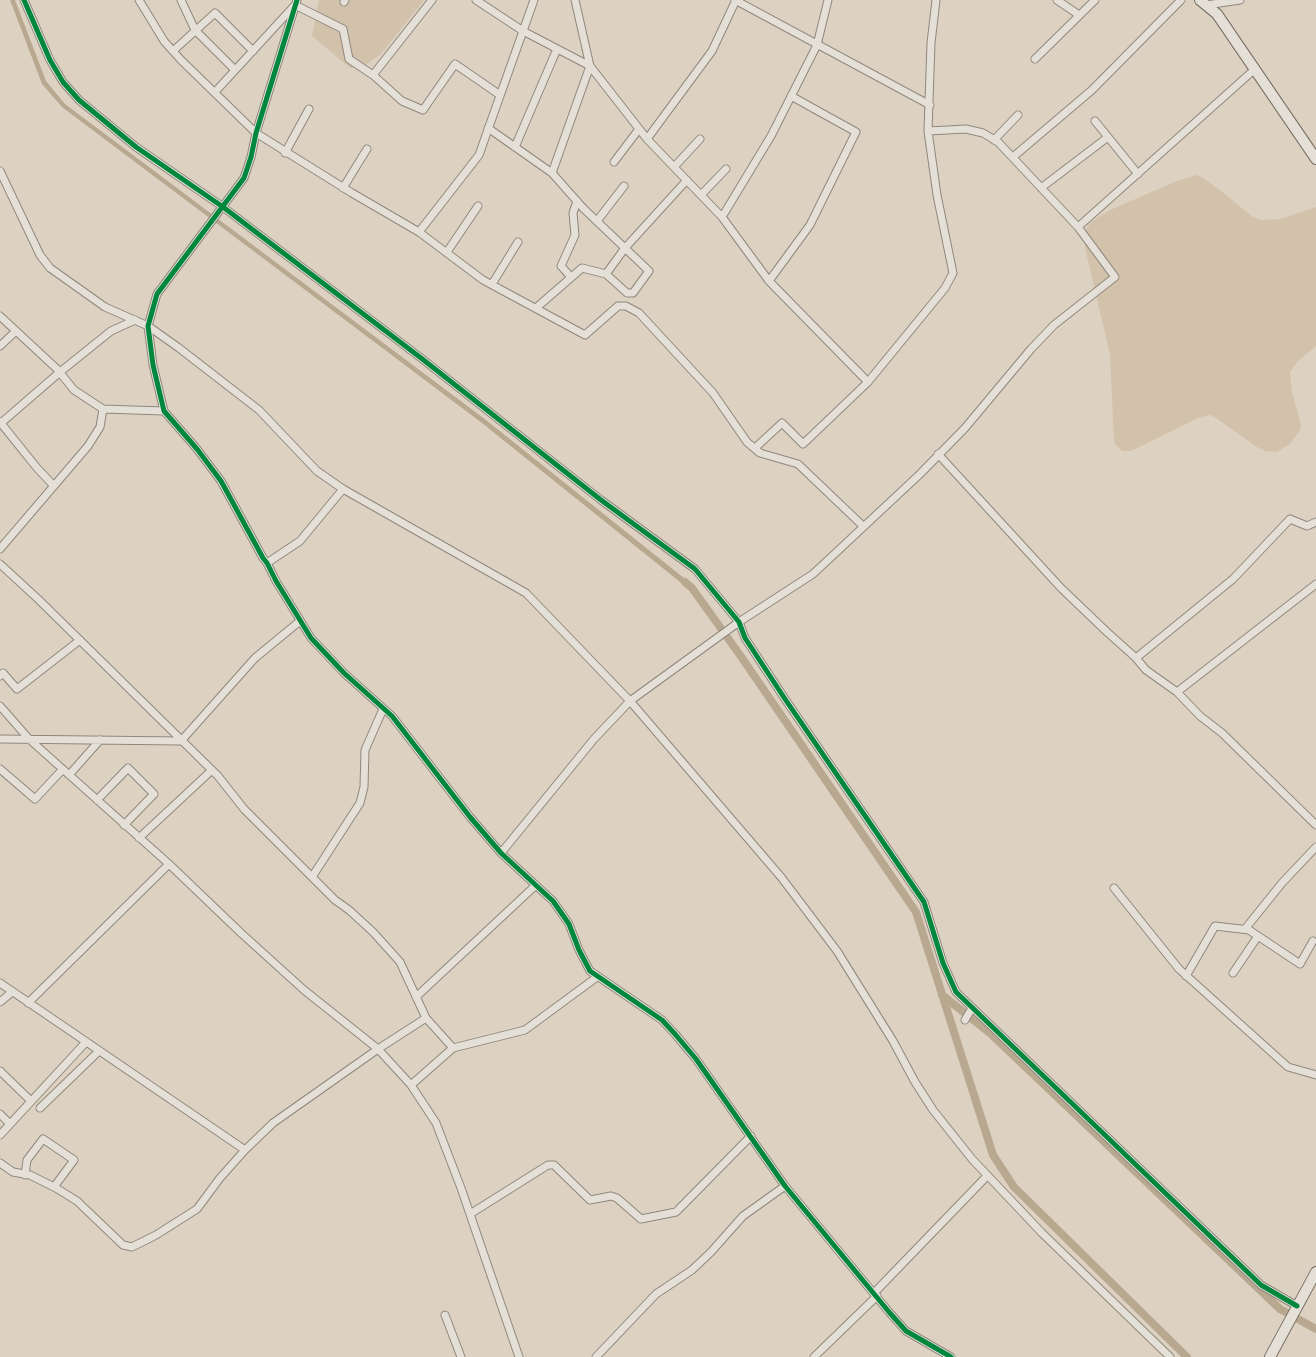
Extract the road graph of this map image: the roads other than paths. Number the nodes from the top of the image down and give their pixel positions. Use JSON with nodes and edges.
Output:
{"nodes":[{"id":1,"x":24,"y":0,"type":"edge"},
{"id":2,"x":139,"y":0,"type":"edge"},
{"id":3,"x":181,"y":0,"type":"edge"},
{"id":4,"x":432,"y":0,"type":"edge"},
{"id":5,"x":476,"y":0,"type":"edge"},
{"id":6,"x":534,"y":0,"type":"edge"},
{"id":7,"x":575,"y":0,"type":"edge"},
{"id":8,"x":736,"y":0,"type":"edge"},
{"id":9,"x":828,"y":0,"type":"edge"},
{"id":10,"x":936,"y":0,"type":"edge"},
{"id":11,"x":1057,"y":0,"type":"edge"},
{"id":12,"x":1095,"y":0,"type":"edge"},
{"id":13,"x":1180,"y":0,"type":"edge"},
{"id":14,"x":1240,"y":0,"type":"edge"},
{"id":15,"x":1203,"y":2,"type":"edge"},
{"id":16,"x":296,"y":3,"type":"edge"},
{"id":17,"x":1079,"y":15,"type":"junction"},
{"id":18,"x":197,"y":31,"type":"junction"},
{"id":19,"x":523,"y":31,"type":"junction"},
{"id":20,"x":817,"y":45,"type":"junction"},
{"id":21,"x":558,"y":49,"type":"junction"},
{"id":22,"x":173,"y":51,"type":"junction"},
{"id":23,"x":253,"y":51,"type":"junction"},
{"id":24,"x":1035,"y":59,"type":"dead end"},
{"id":25,"x":590,"y":66,"type":"junction"},
{"id":26,"x":1255,"y":69,"type":"junction"},
{"id":27,"x":236,"y":70,"type":"junction"},
{"id":28,"x":373,"y":75,"type":"junction"},
{"id":29,"x":215,"y":92,"type":"junction"},
{"id":30,"x":500,"y":95,"type":"junction"},
{"id":31,"x":791,"y":96,"type":"junction"},
{"id":32,"x":930,"y":105,"type":"junction"},
{"id":33,"x":309,"y":109,"type":"dead end"},
{"id":34,"x":1018,"y":115,"type":"dead end"},
{"id":35,"x":1094,"y":121,"type":"dead end"},
{"id":36,"x":488,"y":128,"type":"junction"},
{"id":37,"x":639,"y":130,"type":"junction"},
{"id":38,"x":928,"y":131,"type":"junction"},
{"id":39,"x":256,"y":134,"type":"junction"},
{"id":40,"x":1108,"y":138,"type":"junction"},
{"id":41,"x":647,"y":139,"type":"junction"},
{"id":42,"x":700,"y":139,"type":"dead end"},
{"id":43,"x":994,"y":140,"type":"junction"},
{"id":44,"x":515,"y":147,"type":"junction"},
{"id":45,"x":367,"y":149,"type":"dead end"},
{"id":46,"x":285,"y":152,"type":"junction"},
{"id":47,"x":1013,"y":157,"type":"junction"},
{"id":48,"x":1316,"y":159,"type":"edge"},
{"id":49,"x":614,"y":162,"type":"dead end"},
{"id":50,"x":674,"y":167,"type":"junction"},
{"id":51,"x":726,"y":169,"type":"dead end"},
{"id":52,"x":0,"y":171,"type":"edge"},
{"id":53,"x":552,"y":173,"type":"junction"},
{"id":54,"x":1138,"y":174,"type":"junction"},
{"id":55,"x":687,"y":180,"type":"junction"},
{"id":56,"x":624,"y":186,"type":"dead end"},
{"id":57,"x":343,"y":188,"type":"junction"},
{"id":58,"x":1041,"y":188,"type":"junction"},
{"id":59,"x":701,"y":195,"type":"junction"},
{"id":60,"x":577,"y":201,"type":"junction"},
{"id":61,"x":478,"y":206,"type":"dead end"},
{"id":62,"x":223,"y":207,"type":"junction"},
{"id":63,"x":722,"y":217,"type":"junction"},
{"id":64,"x":596,"y":221,"type":"junction"},
{"id":65,"x":1078,"y":227,"type":"junction"},
{"id":66,"x":419,"y":232,"type":"junction"},
{"id":67,"x":518,"y":242,"type":"dead end"},
{"id":68,"x":626,"y":248,"type":"junction"},
{"id":69,"x":447,"y":252,"type":"junction"},
{"id":70,"x":606,"y":274,"type":"junction"},
{"id":71,"x":571,"y":277,"type":"junction"},
{"id":72,"x":769,"y":281,"type":"junction"},
{"id":73,"x":492,"y":284,"type":"junction"},
{"id":74,"x":536,"y":308,"type":"junction"},
{"id":75,"x":0,"y":316,"type":"edge"},
{"id":76,"x":135,"y":320,"type":"junction"},
{"id":77,"x":148,"y":326,"type":"junction"},
{"id":78,"x":16,"y":331,"type":"junction"},
{"id":79,"x":0,"y":346,"type":"edge"},
{"id":80,"x":60,"y":372,"type":"junction"},
{"id":81,"x":868,"y":382,"type":"junction"},
{"id":82,"x":103,"y":409,"type":"junction"},
{"id":83,"x":164,"y":411,"type":"junction"},
{"id":84,"x":1,"y":423,"type":"edge"},
{"id":85,"x":755,"y":448,"type":"junction"},
{"id":86,"x":938,"y":454,"type":"junction"},
{"id":87,"x":54,"y":486,"type":"junction"},
{"id":88,"x":343,"y":489,"type":"junction"},
{"id":89,"x":1316,"y":522,"type":"edge"},
{"id":90,"x":864,"y":526,"type":"junction"},
{"id":91,"x":0,"y":549,"type":"edge"},
{"id":92,"x":267,"y":563,"type":"junction"},
{"id":93,"x":0,"y":564,"type":"edge"},
{"id":94,"x":1316,"y":584,"type":"edge"},
{"id":95,"x":300,"y":621,"type":"junction"},
{"id":96,"x":739,"y":622,"type":"junction"},
{"id":97,"x":80,"y":640,"type":"junction"},
{"id":98,"x":1136,"y":658,"type":"junction"},
{"id":99,"x":0,"y":676,"type":"edge"},
{"id":100,"x":1178,"y":692,"type":"junction"},
{"id":101,"x":630,"y":701,"type":"junction"},
{"id":102,"x":0,"y":706,"type":"edge"},
{"id":103,"x":383,"y":709,"type":"junction"},
{"id":104,"x":0,"y":739,"type":"edge"},
{"id":105,"x":29,"y":739,"type":"junction"},
{"id":106,"x":100,"y":740,"type":"junction"},
{"id":107,"x":181,"y":741,"type":"junction"},
{"id":108,"x":0,"y":769,"type":"edge"},
{"id":109,"x":62,"y":770,"type":"junction"},
{"id":110,"x":212,"y":770,"type":"junction"},
{"id":111,"x":69,"y":775,"type":"junction"},
{"id":112,"x":96,"y":800,"type":"junction"},
{"id":113,"x":124,"y":825,"type":"junction"},
{"id":114,"x":1316,"y":825,"type":"edge"},
{"id":115,"x":139,"y":838,"type":"junction"},
{"id":116,"x":1316,"y":847,"type":"edge"},
{"id":117,"x":501,"y":853,"type":"junction"},
{"id":118,"x":169,"y":864,"type":"junction"},
{"id":119,"x":312,"y":877,"type":"junction"},
{"id":120,"x":536,"y":885,"type":"junction"},
{"id":121,"x":1114,"y":888,"type":"dead end"},
{"id":122,"x":1245,"y":929,"type":"junction"},
{"id":123,"x":1258,"y":936,"type":"junction"},
{"id":124,"x":1313,"y":941,"type":"dead end"},
{"id":125,"x":1233,"y":973,"type":"dead end"},
{"id":126,"x":1186,"y":976,"type":"junction"},
{"id":127,"x":597,"y":977,"type":"junction"},
{"id":128,"x":0,"y":984,"type":"edge"},
{"id":129,"x":12,"y":992,"type":"junction"},
{"id":130,"x":416,"y":997,"type":"junction"},
{"id":131,"x":0,"y":1002,"type":"edge"},
{"id":132,"x":28,"y":1004,"type":"junction"},
{"id":133,"x":972,"y":1008,"type":"junction"},
{"id":134,"x":426,"y":1018,"type":"junction"},
{"id":135,"x":965,"y":1020,"type":"dead end"},
{"id":136,"x":86,"y":1042,"type":"junction"},
{"id":137,"x":452,"y":1048,"type":"junction"},
{"id":138,"x":378,"y":1049,"type":"junction"},
{"id":139,"x":99,"y":1051,"type":"junction"},
{"id":140,"x":0,"y":1071,"type":"edge"},
{"id":141,"x":1316,"y":1075,"type":"edge"},
{"id":142,"x":411,"y":1085,"type":"junction"},
{"id":143,"x":31,"y":1102,"type":"junction"},
{"id":144,"x":40,"y":1108,"type":"dead end"},
{"id":145,"x":0,"y":1114,"type":"edge"},
{"id":146,"x":10,"y":1124,"type":"junction"},
{"id":147,"x":0,"y":1135,"type":"edge"},
{"id":148,"x":751,"y":1136,"type":"junction"},
{"id":149,"x":245,"y":1150,"type":"junction"},
{"id":150,"x":0,"y":1163,"type":"edge"},
{"id":151,"x":25,"y":1175,"type":"junction"},
{"id":152,"x":987,"y":1176,"type":"junction"},
{"id":153,"x":785,"y":1186,"type":"junction"},
{"id":154,"x":54,"y":1187,"type":"junction"},
{"id":155,"x":470,"y":1214,"type":"junction"},
{"id":156,"x":1316,"y":1272,"type":"edge"},
{"id":157,"x":876,"y":1294,"type":"junction"},
{"id":158,"x":1296,"y":1309,"type":"junction"},
{"id":159,"x":445,"y":1315,"type":"dead end"},
{"id":160,"x":461,"y":1357,"type":"edge"},
{"id":161,"x":520,"y":1357,"type":"edge"},
{"id":162,"x":596,"y":1357,"type":"edge"},
{"id":163,"x":814,"y":1357,"type":"edge"},
{"id":164,"x":951,"y":1357,"type":"edge"},
{"id":165,"x":1170,"y":1357,"type":"edge"},
{"id":166,"x":1270,"y":1357,"type":"edge"}],
"edges":[{"from":1,"to":62,"type":"street"},
{"from":2,"to":22,"type":"street"},
{"from":3,"to":18,"type":"street"},
{"from":4,"to":28,"type":"street"},
{"from":5,"to":19,"type":"street"},
{"from":6,"to":19,"type":"street"},
{"from":7,"to":25,"type":"street"},
{"from":8,"to":20,"type":"street"},
{"from":8,"to":41,"type":"street"},
{"from":9,"to":20,"type":"street"},
{"from":10,"to":32,"type":"street"},
{"from":11,"to":17,"type":"street"},
{"from":12,"to":17,"type":"street"},
{"from":13,"to":47,"type":"street"},
{"from":14,"to":15,"type":"street"},
{"from":15,"to":26,"type":"street"},
{"from":16,"to":23,"type":"street"},
{"from":16,"to":28,"type":"street"},
{"from":16,"to":39,"type":"street"},
{"from":17,"to":24,"type":"street"},
{"from":18,"to":22,"type":"street"},
{"from":18,"to":23,"type":"street"},
{"from":18,"to":27,"type":"street"},
{"from":19,"to":21,"type":"street"},
{"from":19,"to":30,"type":"street"},
{"from":20,"to":31,"type":"street"},
{"from":20,"to":32,"type":"street"},
{"from":21,"to":25,"type":"street"},
{"from":21,"to":44,"type":"street"},
{"from":22,"to":29,"type":"street"},
{"from":23,"to":27,"type":"street"},
{"from":25,"to":37,"type":"street"},
{"from":25,"to":53,"type":"street"},
{"from":26,"to":48,"type":"street"},
{"from":26,"to":54,"type":"street"},
{"from":27,"to":29,"type":"street"},
{"from":28,"to":30,"type":"street"},
{"from":29,"to":39,"type":"street"},
{"from":30,"to":36,"type":"street"},
{"from":31,"to":63,"type":"street"},
{"from":31,"to":72,"type":"street"},
{"from":32,"to":38,"type":"street"},
{"from":33,"to":46,"type":"street"},
{"from":34,"to":43,"type":"street"},
{"from":35,"to":40,"type":"street"},
{"from":36,"to":44,"type":"street"},
{"from":36,"to":66,"type":"street"},
{"from":37,"to":41,"type":"street"},
{"from":37,"to":49,"type":"street"},
{"from":38,"to":43,"type":"street"},
{"from":38,"to":81,"type":"street"},
{"from":39,"to":46,"type":"street"},
{"from":39,"to":62,"type":"street"},
{"from":40,"to":54,"type":"street"},
{"from":40,"to":58,"type":"street"},
{"from":41,"to":50,"type":"street"},
{"from":42,"to":50,"type":"street"},
{"from":43,"to":47,"type":"street"},
{"from":44,"to":53,"type":"street"},
{"from":45,"to":57,"type":"street"},
{"from":46,"to":57,"type":"street"},
{"from":47,"to":58,"type":"street"},
{"from":50,"to":55,"type":"street"},
{"from":51,"to":59,"type":"street"},
{"from":52,"to":76,"type":"street"},
{"from":53,"to":60,"type":"street"},
{"from":54,"to":65,"type":"street"},
{"from":55,"to":59,"type":"street"},
{"from":55,"to":68,"type":"street"},
{"from":56,"to":64,"type":"street"},
{"from":57,"to":66,"type":"street"},
{"from":58,"to":65,"type":"street"},
{"from":59,"to":63,"type":"street"},
{"from":60,"to":64,"type":"street"},
{"from":60,"to":71,"type":"street"},
{"from":61,"to":69,"type":"street"},
{"from":62,"to":77,"type":"street"},
{"from":62,"to":96,"type":"street"},
{"from":63,"to":72,"type":"street"},
{"from":64,"to":68,"type":"street"},
{"from":65,"to":86,"type":"street"},
{"from":66,"to":69,"type":"street"},
{"from":67,"to":73,"type":"street"},
{"from":68,"to":70,"type":"street"},
{"from":68,"to":70,"type":"street"},
{"from":69,"to":73,"type":"street"},
{"from":70,"to":71,"type":"street"},
{"from":71,"to":74,"type":"street"},
{"from":72,"to":81,"type":"street"},
{"from":73,"to":74,"type":"street"},
{"from":74,"to":85,"type":"street"},
{"from":75,"to":78,"type":"street"},
{"from":76,"to":77,"type":"street"},
{"from":76,"to":80,"type":"street"},
{"from":77,"to":83,"type":"street"},
{"from":77,"to":88,"type":"street"},
{"from":78,"to":79,"type":"street"},
{"from":78,"to":80,"type":"street"},
{"from":80,"to":82,"type":"street"},
{"from":80,"to":84,"type":"street"},
{"from":81,"to":85,"type":"street"},
{"from":82,"to":83,"type":"street"},
{"from":82,"to":87,"type":"street"},
{"from":83,"to":92,"type":"street"},
{"from":84,"to":87,"type":"street"},
{"from":85,"to":90,"type":"street"},
{"from":86,"to":90,"type":"street"},
{"from":86,"to":98,"type":"street"},
{"from":87,"to":91,"type":"street"},
{"from":88,"to":92,"type":"street"},
{"from":88,"to":101,"type":"street"},
{"from":89,"to":98,"type":"street"},
{"from":90,"to":96,"type":"street"},
{"from":92,"to":95,"type":"street"},
{"from":93,"to":97,"type":"street"},
{"from":94,"to":100,"type":"street"},
{"from":95,"to":103,"type":"street"},
{"from":95,"to":107,"type":"street"},
{"from":96,"to":101,"type":"street"},
{"from":96,"to":133,"type":"street"},
{"from":97,"to":99,"type":"street"},
{"from":97,"to":107,"type":"street"},
{"from":98,"to":100,"type":"street"},
{"from":100,"to":114,"type":"street"},
{"from":101,"to":117,"type":"street"},
{"from":101,"to":152,"type":"street"},
{"from":102,"to":105,"type":"street"},
{"from":103,"to":117,"type":"street"},
{"from":103,"to":119,"type":"street"},
{"from":104,"to":105,"type":"street"},
{"from":105,"to":106,"type":"street"},
{"from":105,"to":109,"type":"street"},
{"from":106,"to":107,"type":"street"},
{"from":106,"to":111,"type":"street"},
{"from":107,"to":110,"type":"street"},
{"from":108,"to":109,"type":"street"},
{"from":109,"to":111,"type":"street"},
{"from":110,"to":115,"type":"street"},
{"from":110,"to":119,"type":"street"},
{"from":111,"to":112,"type":"street"},
{"from":112,"to":113,"type":"street"},
{"from":112,"to":113,"type":"street"},
{"from":113,"to":115,"type":"street"},
{"from":115,"to":118,"type":"street"},
{"from":116,"to":122,"type":"street"},
{"from":117,"to":120,"type":"street"},
{"from":118,"to":132,"type":"street"},
{"from":118,"to":138,"type":"street"},
{"from":119,"to":130,"type":"street"},
{"from":120,"to":127,"type":"street"},
{"from":120,"to":130,"type":"street"},
{"from":121,"to":126,"type":"street"},
{"from":122,"to":123,"type":"street"},
{"from":122,"to":126,"type":"street"},
{"from":123,"to":124,"type":"street"},
{"from":123,"to":125,"type":"street"},
{"from":126,"to":141,"type":"street"},
{"from":127,"to":137,"type":"street"},
{"from":127,"to":148,"type":"street"},
{"from":128,"to":129,"type":"street"},
{"from":129,"to":131,"type":"street"},
{"from":129,"to":132,"type":"street"},
{"from":130,"to":134,"type":"street"},
{"from":132,"to":136,"type":"street"},
{"from":133,"to":135,"type":"street"},
{"from":133,"to":158,"type":"street"},
{"from":134,"to":137,"type":"street"},
{"from":134,"to":138,"type":"street"},
{"from":136,"to":139,"type":"street"},
{"from":136,"to":143,"type":"street"},
{"from":137,"to":142,"type":"street"},
{"from":138,"to":142,"type":"street"},
{"from":138,"to":149,"type":"street"},
{"from":139,"to":144,"type":"street"},
{"from":139,"to":149,"type":"street"},
{"from":140,"to":143,"type":"street"},
{"from":142,"to":155,"type":"street"},
{"from":143,"to":146,"type":"street"},
{"from":145,"to":146,"type":"street"},
{"from":146,"to":147,"type":"street"},
{"from":148,"to":153,"type":"street"},
{"from":148,"to":155,"type":"street"},
{"from":149,"to":154,"type":"street"},
{"from":150,"to":151,"type":"street"},
{"from":151,"to":154,"type":"street"},
{"from":151,"to":154,"type":"street"},
{"from":152,"to":157,"type":"street"},
{"from":152,"to":165,"type":"street"},
{"from":153,"to":157,"type":"street"},
{"from":153,"to":162,"type":"street"},
{"from":155,"to":161,"type":"street"},
{"from":156,"to":158,"type":"street"},
{"from":157,"to":163,"type":"street"},
{"from":157,"to":164,"type":"street"},
{"from":158,"to":166,"type":"street"},
{"from":159,"to":160,"type":"street"}]}
